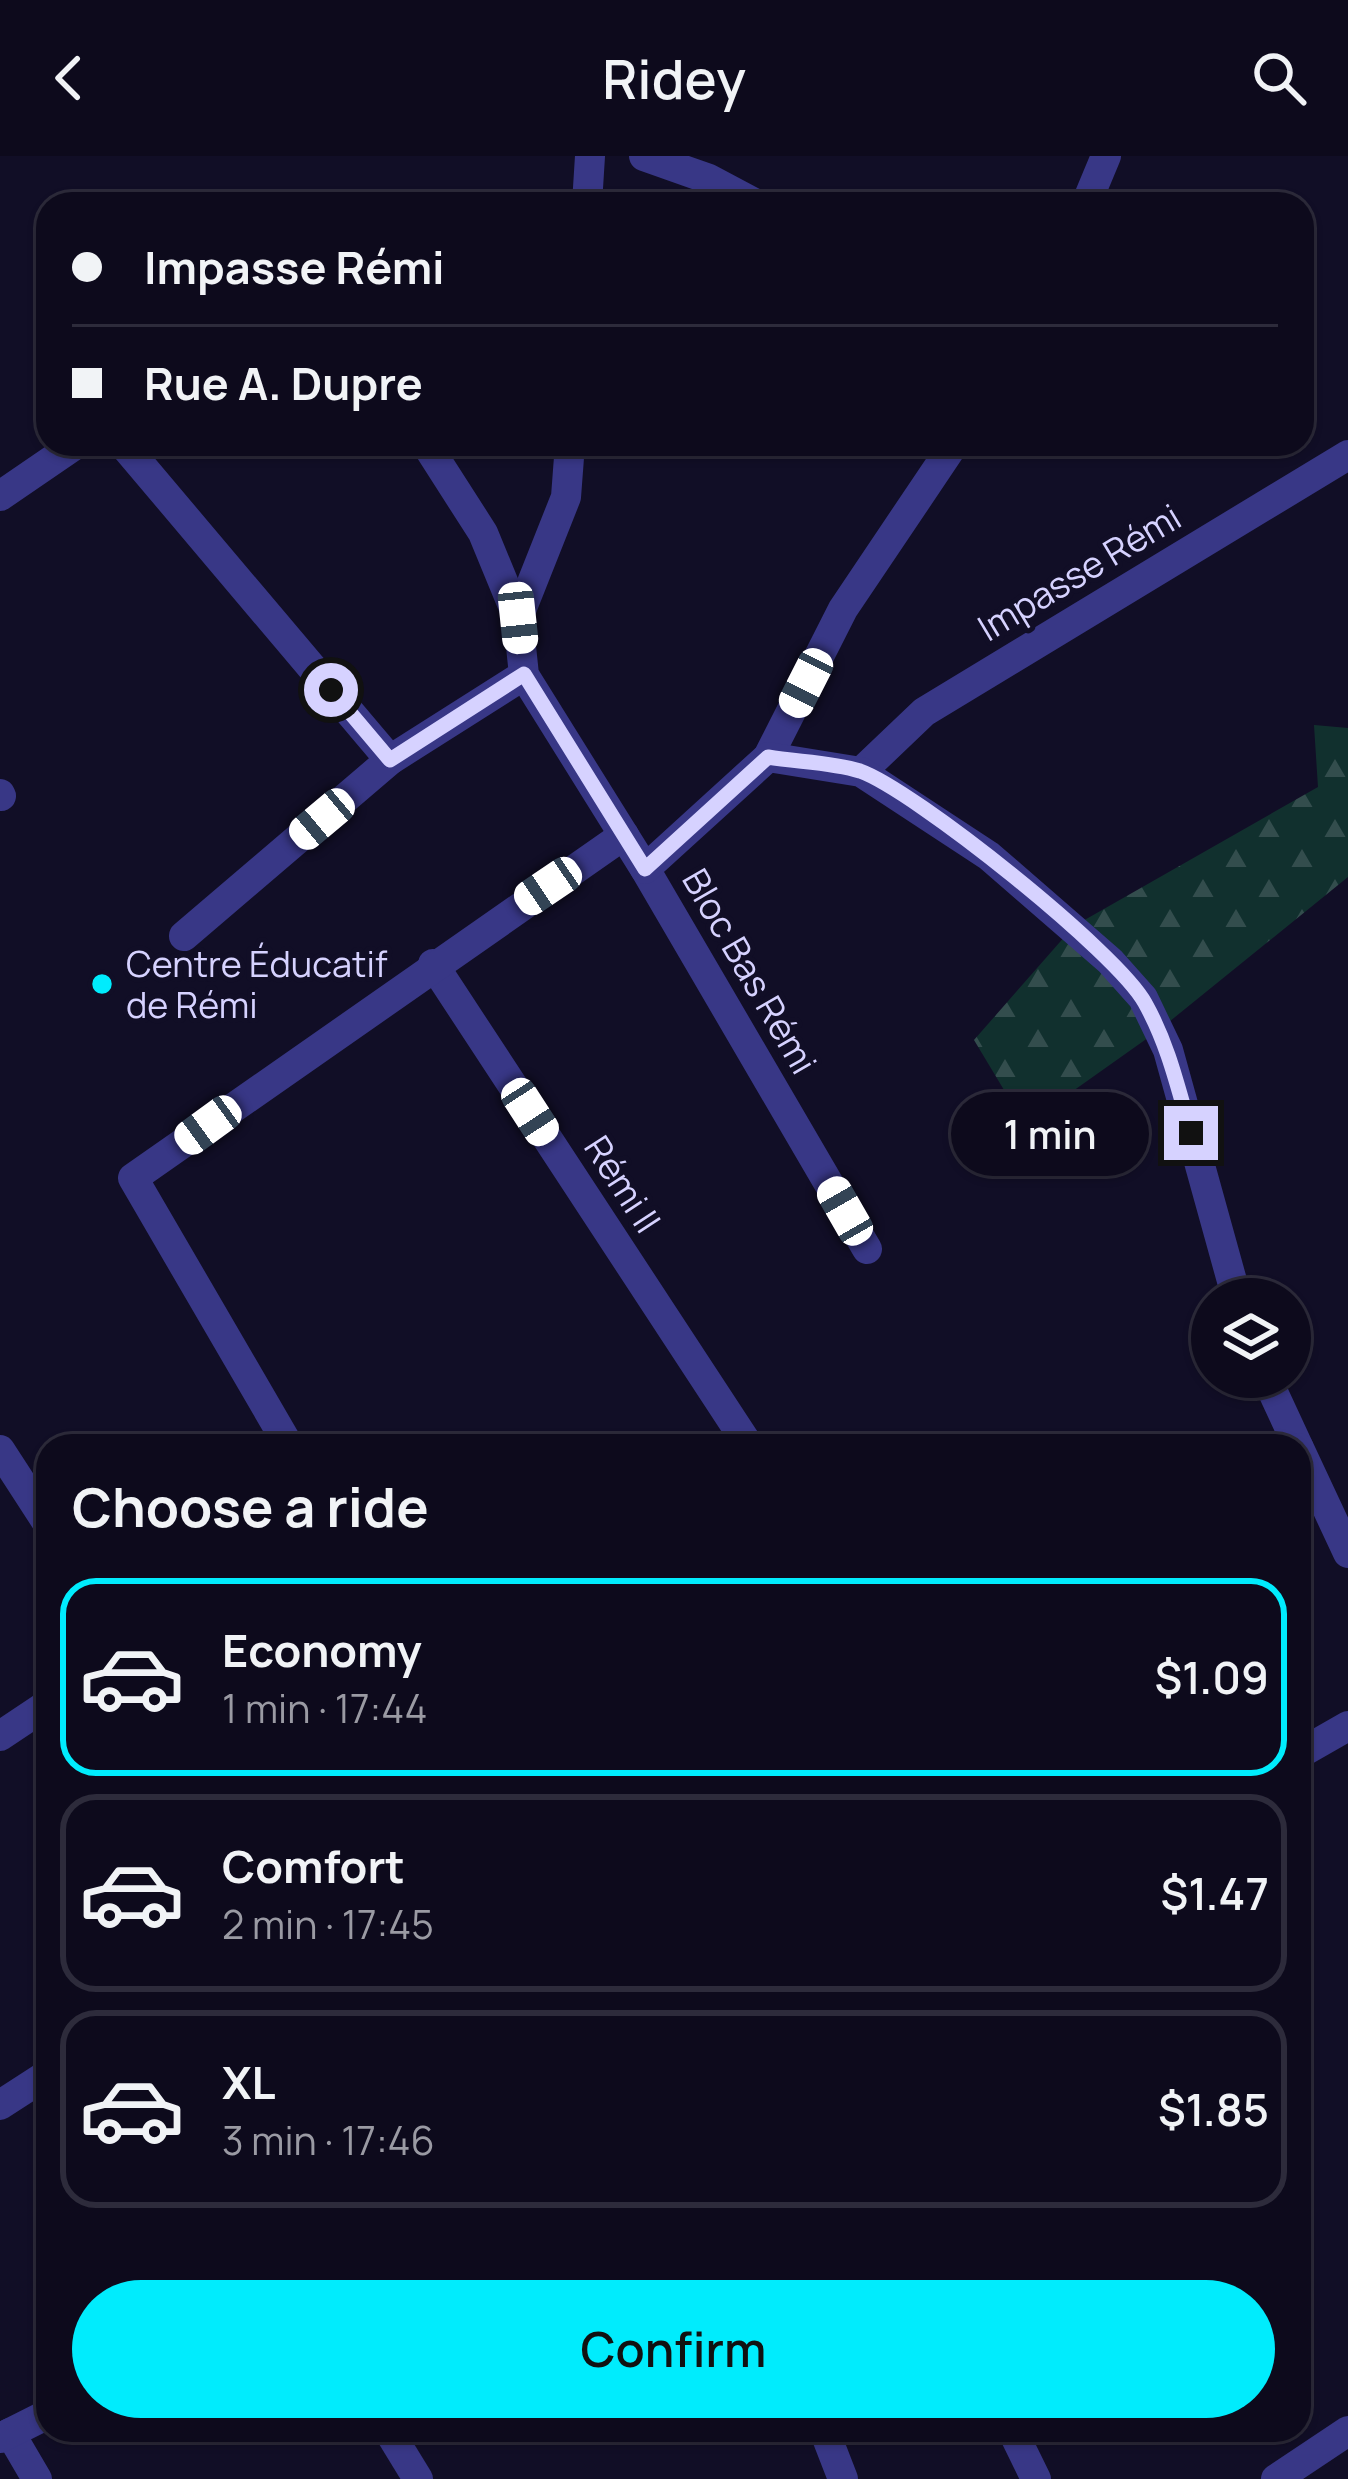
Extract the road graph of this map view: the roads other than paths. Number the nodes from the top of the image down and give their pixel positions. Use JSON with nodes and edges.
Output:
{"nodes":[{"id":1,"x":590,"y":156,"type":"edge"},
{"id":2,"x":644,"y":156,"type":"edge"},
{"id":3,"x":1106,"y":156,"type":"edge"},
{"id":4,"x":588,"y":192,"type":"edge"},
{"id":5,"x":734,"y":192,"type":"edge"},
{"id":6,"x":1091,"y":192,"type":"edge"},
{"id":7,"x":1348,"y":455,"type":"edge"},
{"id":8,"x":58,"y":456,"type":"edge"},
{"id":9,"x":133,"y":456,"type":"edge"},
{"id":10,"x":434,"y":456,"type":"edge"},
{"id":11,"x":569,"y":456,"type":"edge"},
{"id":12,"x":946,"y":456,"type":"edge"},
{"id":13,"x":0,"y":496,"type":"edge"},
{"id":14,"x":518,"y":618,"type":"junction"},
{"id":15,"x":524,"y":674,"type":"junction"},
{"id":16,"x":768,"y":757,"type":"junction"},
{"id":17,"x":390,"y":760,"type":"junction"},
{"id":18,"x":861,"y":772,"type":"junction"},
{"id":19,"x":624,"y":835,"type":"junction"},
{"id":20,"x":645,"y":869,"type":"junction"},
{"id":21,"x":184,"y":936,"type":"dead end"},
{"id":22,"x":433,"y":964,"type":"junction"},
{"id":23,"x":867,"y":1249,"type":"dead end"},
{"id":24,"x":1231,"y":1278,"type":"edge"},
{"id":25,"x":1276,"y":1398,"type":"edge"},
{"id":26,"x":283,"y":1434,"type":"edge"},
{"id":27,"x":740,"y":1434,"type":"edge"},
{"id":28,"x":1293,"y":1434,"type":"edge"},
{"id":29,"x":0,"y":1450,"type":"edge"},
{"id":30,"x":1311,"y":1473,"type":"edge"},
{"id":31,"x":36,"y":1506,"type":"edge"},
{"id":32,"x":1348,"y":1553,"type":"edge"},
{"id":33,"x":36,"y":1712,"type":"edge"},
{"id":34,"x":1348,"y":1726,"type":"edge"},
{"id":35,"x":0,"y":1736,"type":"edge"},
{"id":36,"x":1311,"y":1747,"type":"edge"},
{"id":37,"x":36,"y":2082,"type":"edge"},
{"id":38,"x":0,"y":2105,"type":"edge"},
{"id":39,"x":36,"y":2420,"type":"edge"},
{"id":40,"x":1348,"y":2431,"type":"edge"},
{"id":41,"x":5,"y":2436,"type":"edge"},
{"id":42,"x":395,"y":2442,"type":"edge"},
{"id":43,"x":829,"y":2442,"type":"edge"},
{"id":44,"x":1018,"y":2442,"type":"edge"},
{"id":45,"x":37,"y":2479,"type":"edge"},
{"id":46,"x":418,"y":2479,"type":"edge"},
{"id":47,"x":843,"y":2479,"type":"edge"},
{"id":48,"x":1036,"y":2479,"type":"edge"},
{"id":49,"x":1276,"y":2479,"type":"edge"}],
"edges":[{"from":1,"to":4,"type":"street"},
{"from":2,"to":5,"type":"street"},
{"from":3,"to":6,"type":"street"},
{"from":7,"to":18,"type":"street","name":"Impasse Rémi"},
{"from":8,"to":13,"type":"street"},
{"from":9,"to":17,"type":"street"},
{"from":10,"to":14,"type":"street"},
{"from":11,"to":14,"type":"street"},
{"from":12,"to":16,"type":"street"},
{"from":14,"to":15,"type":"street"},
{"from":15,"to":17,"type":"street"},
{"from":15,"to":19,"type":"street","name":"Bloc Bas Rémi"},
{"from":16,"to":18,"type":"street"},
{"from":16,"to":20,"type":"street"},
{"from":17,"to":21,"type":"street"},
{"from":18,"to":24,"type":"street"},
{"from":19,"to":20,"type":"street","name":"Bloc Bas Rémi"},
{"from":19,"to":22,"type":"street"},
{"from":20,"to":23,"type":"street","name":"Bloc Bas Rémi"},
{"from":22,"to":26,"type":"street"},
{"from":22,"to":27,"type":"street","name":"Rémi II"},
{"from":25,"to":28,"type":"street"},
{"from":29,"to":31,"type":"street"},
{"from":30,"to":32,"type":"street"},
{"from":33,"to":35,"type":"street"},
{"from":34,"to":36,"type":"street"},
{"from":37,"to":38,"type":"street"},
{"from":39,"to":41,"type":"street"},
{"from":40,"to":49,"type":"street"},
{"from":41,"to":45,"type":"street"},
{"from":42,"to":46,"type":"street"},
{"from":43,"to":47,"type":"street"},
{"from":44,"to":48,"type":"street"}]}
